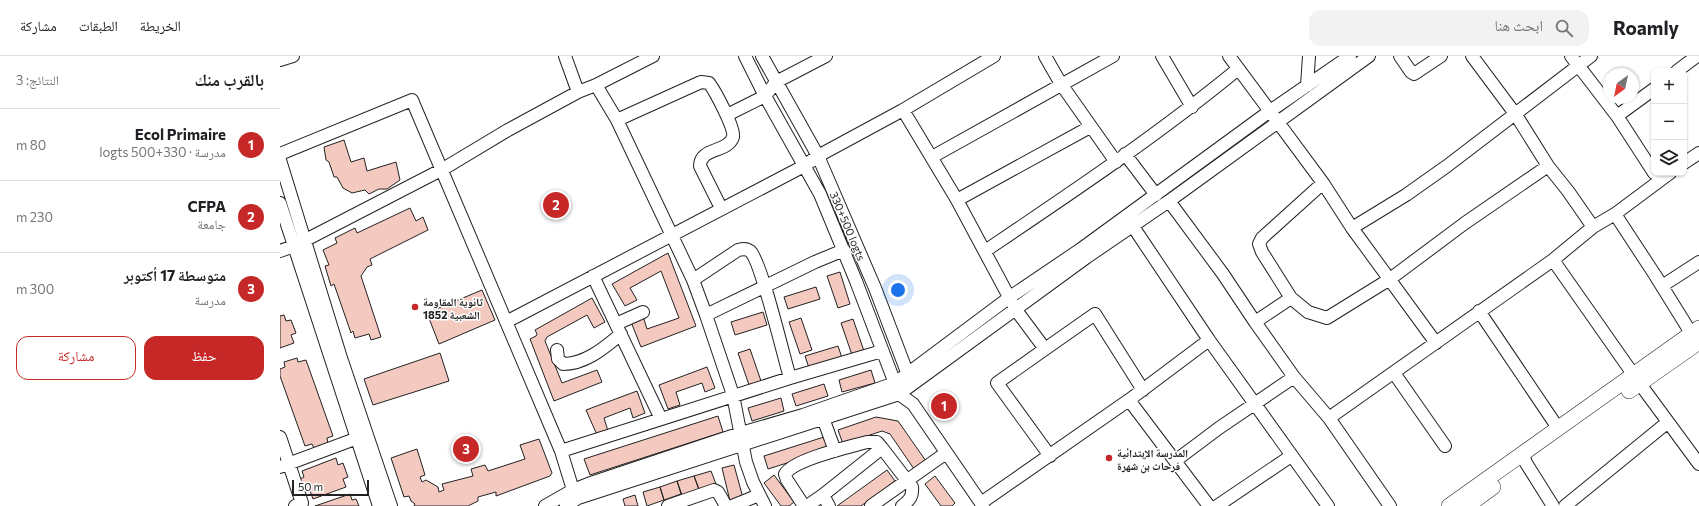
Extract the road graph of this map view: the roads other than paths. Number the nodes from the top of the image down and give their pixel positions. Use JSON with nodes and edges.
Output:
{"nodes":[{"id":1,"x":293,"y":56,"type":"edge"},
{"id":2,"x":564,"y":56,"type":"edge"},
{"id":3,"x":653,"y":56,"type":"edge"},
{"id":4,"x":745,"y":56,"type":"edge"},
{"id":5,"x":762,"y":56,"type":"edge"},
{"id":6,"x":826,"y":56,"type":"edge"},
{"id":7,"x":994,"y":56,"type":"edge"},
{"id":8,"x":1045,"y":56,"type":"edge"},
{"id":9,"x":1113,"y":56,"type":"edge"},
{"id":10,"x":1162,"y":56,"type":"edge"},
{"id":11,"x":1229,"y":56,"type":"edge"},
{"id":12,"x":1309,"y":56,"type":"edge"},
{"id":13,"x":1350,"y":56,"type":"edge"},
{"id":14,"x":1369,"y":56,"type":"edge"},
{"id":15,"x":1400,"y":56,"type":"edge"},
{"id":16,"x":1441,"y":56,"type":"edge"},
{"id":17,"x":1472,"y":56,"type":"edge"},
{"id":18,"x":1591,"y":56,"type":"edge"},
{"id":19,"x":1697,"y":56,"type":"edge"},
{"id":20,"x":280,"y":60,"type":"edge"},
{"id":21,"x":972,"y":61,"type":"edge"},
{"id":22,"x":1574,"y":61,"type":"edge"},
{"id":23,"x":1681,"y":68,"type":"edge"},
{"id":24,"x":1238,"y":69,"type":"junction"},
{"id":25,"x":776,"y":82,"type":"junction"},
{"id":26,"x":1061,"y":84,"type":"junction"},
{"id":27,"x":596,"y":85,"type":"junction"},
{"id":28,"x":1307,"y":86,"type":"junction"},
{"id":29,"x":1651,"y":90,"type":"edge"},
{"id":30,"x":578,"y":92,"type":"junction"},
{"id":31,"x":765,"y":96,"type":"junction"},
{"id":32,"x":1192,"y":107,"type":"junction"},
{"id":33,"x":903,"y":110,"type":"junction"},
{"id":34,"x":1270,"y":111,"type":"junction"},
{"id":35,"x":727,"y":115,"type":"junction"},
{"id":36,"x":1516,"y":115,"type":"junction"},
{"id":37,"x":1617,"y":116,"type":"junction"},
{"id":38,"x":617,"y":120,"type":"junction"},
{"id":39,"x":1277,"y":122,"type":"junction"},
{"id":40,"x":1090,"y":127,"type":"junction"},
{"id":41,"x":1699,"y":153,"type":"edge"},
{"id":42,"x":280,"y":154,"type":"edge"},
{"id":43,"x":1125,"y":154,"type":"junction"},
{"id":44,"x":818,"y":156,"type":"junction"},
{"id":45,"x":932,"y":157,"type":"junction"},
{"id":46,"x":280,"y":160,"type":"edge"},
{"id":47,"x":1687,"y":161,"type":"edge"},
{"id":48,"x":1116,"y":162,"type":"junction"},
{"id":49,"x":804,"y":166,"type":"junction"},
{"id":50,"x":1548,"y":166,"type":"junction"},
{"id":51,"x":1651,"y":168,"type":"edge"},
{"id":52,"x":442,"y":170,"type":"junction"},
{"id":53,"x":1656,"y":176,"type":"edge"},
{"id":54,"x":1323,"y":183,"type":"junction"},
{"id":55,"x":1156,"y":195,"type":"junction"},
{"id":56,"x":957,"y":200,"type":"junction"},
{"id":57,"x":1169,"y":201,"type":"junction"},
{"id":58,"x":280,"y":202,"type":"edge"},
{"id":59,"x":721,"y":208,"type":"junction"},
{"id":60,"x":1615,"y":214,"type":"junction"},
{"id":61,"x":1132,"y":225,"type":"junction"},
{"id":62,"x":1352,"y":228,"type":"junction"},
{"id":63,"x":1592,"y":228,"type":"junction"},
{"id":64,"x":672,"y":235,"type":"junction"},
{"id":65,"x":300,"y":244,"type":"junction"},
{"id":66,"x":844,"y":250,"type":"junction"},
{"id":67,"x":280,"y":251,"type":"edge"},
{"id":68,"x":985,"y":251,"type":"junction"},
{"id":69,"x":1553,"y":260,"type":"junction"},
{"id":70,"x":1699,"y":262,"type":"edge"},
{"id":71,"x":593,"y":276,"type":"junction"},
{"id":72,"x":1390,"y":279,"type":"junction"},
{"id":73,"x":693,"y":280,"type":"junction"},
{"id":74,"x":1662,"y":286,"type":"junction"},
{"id":75,"x":764,"y":287,"type":"junction"},
{"id":76,"x":1010,"y":297,"type":"junction"},
{"id":77,"x":1291,"y":298,"type":"junction"},
{"id":78,"x":1016,"y":310,"type":"junction"},
{"id":79,"x":1480,"y":311,"type":"junction"},
{"id":80,"x":643,"y":312,"type":"dead end"},
{"id":81,"x":706,"y":314,"type":"junction"},
{"id":82,"x":506,"y":322,"type":"junction"},
{"id":83,"x":1255,"y":322,"type":"junction"},
{"id":84,"x":619,"y":329,"type":"junction"},
{"id":85,"x":1696,"y":334,"type":"edge"},
{"id":86,"x":1209,"y":340,"type":"junction"},
{"id":87,"x":1436,"y":343,"type":"junction"},
{"id":88,"x":1045,"y":348,"type":"junction"},
{"id":89,"x":557,"y":350,"type":"dead end"},
{"id":90,"x":882,"y":351,"type":"junction"},
{"id":91,"x":1394,"y":373,"type":"junction"},
{"id":92,"x":1294,"y":377,"type":"junction"},
{"id":93,"x":790,"y":378,"type":"junction"},
{"id":94,"x":910,"y":379,"type":"junction"},
{"id":95,"x":1638,"y":379,"type":"junction"},
{"id":96,"x":897,"y":388,"type":"junction"},
{"id":97,"x":1143,"y":390,"type":"junction"},
{"id":98,"x":733,"y":395,"type":"junction"},
{"id":99,"x":1130,"y":400,"type":"junction"},
{"id":100,"x":914,"y":404,"type":"junction"},
{"id":101,"x":1255,"y":405,"type":"junction"},
{"id":102,"x":823,"y":418,"type":"junction"},
{"id":103,"x":1329,"y":418,"type":"junction"},
{"id":104,"x":661,"y":419,"type":"junction"},
{"id":105,"x":1668,"y":422,"type":"junction"},
{"id":106,"x":1558,"y":428,"type":"junction"},
{"id":107,"x":741,"y":433,"type":"junction"},
{"id":108,"x":362,"y":436,"type":"junction"},
{"id":109,"x":280,"y":437,"type":"edge"},
{"id":110,"x":743,"y":445,"type":"junction"},
{"id":111,"x":1445,"y":446,"type":"dead end"},
{"id":112,"x":882,"y":448,"type":"junction"},
{"id":113,"x":561,"y":451,"type":"junction"},
{"id":114,"x":835,"y":451,"type":"junction"},
{"id":115,"x":946,"y":453,"type":"junction"},
{"id":116,"x":1050,"y":456,"type":"junction"},
{"id":117,"x":1291,"y":456,"type":"junction"},
{"id":118,"x":1524,"y":459,"type":"junction"},
{"id":119,"x":1175,"y":461,"type":"junction"},
{"id":120,"x":1699,"y":464,"type":"edge"},
{"id":121,"x":285,"y":465,"type":"edge"},
{"id":122,"x":906,"y":480,"type":"junction"},
{"id":123,"x":576,"y":494,"type":"junction"},
{"id":124,"x":823,"y":495,"type":"junction"},
{"id":125,"x":762,"y":501,"type":"edge"},
{"id":126,"x":982,"y":505,"type":"edge"},
{"id":127,"x":295,"y":506,"type":"edge"},
{"id":128,"x":378,"y":506,"type":"edge"},
{"id":129,"x":391,"y":506,"type":"edge"},
{"id":130,"x":544,"y":506,"type":"edge"},
{"id":131,"x":566,"y":506,"type":"edge"},
{"id":132,"x":668,"y":506,"type":"edge"},
{"id":133,"x":726,"y":506,"type":"edge"},
{"id":134,"x":732,"y":506,"type":"edge"},
{"id":135,"x":804,"y":506,"type":"edge"},
{"id":136,"x":807,"y":506,"type":"edge"},
{"id":137,"x":829,"y":506,"type":"edge"},
{"id":138,"x":871,"y":506,"type":"edge"},
{"id":139,"x":902,"y":506,"type":"edge"},
{"id":140,"x":1209,"y":506,"type":"edge"},
{"id":141,"x":1217,"y":506,"type":"edge"},
{"id":142,"x":1328,"y":506,"type":"edge"},
{"id":143,"x":1390,"y":506,"type":"edge"},
{"id":144,"x":1449,"y":506,"type":"edge"},
{"id":145,"x":1467,"y":506,"type":"edge"},
{"id":146,"x":1553,"y":506,"type":"edge"},
{"id":147,"x":1565,"y":506,"type":"edge"}],
"edges":[{"from":1,"to":20,"type":"street"},
{"from":2,"to":30,"type":"street"},
{"from":3,"to":27,"type":"street"},
{"from":4,"to":31,"type":"street"},
{"from":5,"to":25,"type":"street","name":"330+500 logts"},
{"from":6,"to":25,"type":"street"},
{"from":7,"to":21,"type":"street"},
{"from":8,"to":26,"type":"street"},
{"from":9,"to":26,"type":"street"},
{"from":10,"to":32,"type":"street"},
{"from":11,"to":24,"type":"street"},
{"from":12,"to":28,"type":"street"},
{"from":13,"to":28,"type":"street"},
{"from":14,"to":39,"type":"street"},
{"from":15,"to":16,"type":"street"},
{"from":17,"to":36,"type":"street"},
{"from":18,"to":22,"type":"street"},
{"from":19,"to":23,"type":"street"},
{"from":21,"to":33,"type":"street"},
{"from":22,"to":36,"type":"street"},
{"from":22,"to":37,"type":"street"},
{"from":24,"to":32,"type":"street"},
{"from":24,"to":34,"type":"street"},
{"from":25,"to":31,"type":"street"},
{"from":25,"to":44,"type":"street","name":"330+500 logts"},
{"from":26,"to":40,"type":"street"},
{"from":26,"to":45,"type":"street"},
{"from":27,"to":30,"type":"street"},
{"from":27,"to":38,"type":"street"},
{"from":28,"to":34,"type":"street"},
{"from":29,"to":37,"type":"street"},
{"from":30,"to":52,"type":"street"},
{"from":31,"to":35,"type":"street"},
{"from":31,"to":49,"type":"street"},
{"from":32,"to":43,"type":"street"},
{"from":33,"to":44,"type":"street"},
{"from":33,"to":45,"type":"street"},
{"from":34,"to":39,"type":"street"},
{"from":34,"to":55,"type":"street"},
{"from":35,"to":38,"type":"street"},
{"from":35,"to":59,"type":"street"},
{"from":36,"to":50,"type":"street"},
{"from":36,"to":62,"type":"street"},
{"from":37,"to":51,"type":"street"},
{"from":38,"to":64,"type":"street"},
{"from":39,"to":54,"type":"street"},
{"from":39,"to":57,"type":"street"},
{"from":40,"to":48,"type":"street"},
{"from":40,"to":56,"type":"street"},
{"from":41,"to":47,"type":"street"},
{"from":42,"to":52,"type":"street"},
{"from":43,"to":48,"type":"street"},
{"from":43,"to":55,"type":"street"},
{"from":44,"to":49,"type":"street"},
{"from":44,"to":94,"type":"street","name":"330+500 logts"},
{"from":45,"to":56,"type":"street"},
{"from":46,"to":65,"type":"street"},
{"from":48,"to":68,"type":"street"},
{"from":49,"to":59,"type":"street"},
{"from":49,"to":66,"type":"street"},
{"from":50,"to":63,"type":"street"},
{"from":50,"to":72,"type":"street"},
{"from":52,"to":65,"type":"street"},
{"from":52,"to":82,"type":"street"},
{"from":53,"to":60,"type":"street"},
{"from":54,"to":62,"type":"street"},
{"from":54,"to":77,"type":"street"},
{"from":55,"to":76,"type":"street"},
{"from":56,"to":68,"type":"street"},
{"from":57,"to":61,"type":"street"},
{"from":57,"to":83,"type":"street"},
{"from":58,"to":65,"type":"street"},
{"from":59,"to":64,"type":"street"},
{"from":60,"to":63,"type":"street"},
{"from":60,"to":74,"type":"street"},
{"from":61,"to":78,"type":"street"},
{"from":61,"to":86,"type":"street"},
{"from":62,"to":72,"type":"street"},
{"from":63,"to":69,"type":"street"},
{"from":64,"to":71,"type":"street"},
{"from":64,"to":73,"type":"street"},
{"from":65,"to":67,"type":"street"},
{"from":65,"to":108,"type":"street"},
{"from":66,"to":75,"type":"street"},
{"from":66,"to":90,"type":"street"},
{"from":68,"to":76,"type":"street"},
{"from":69,"to":79,"type":"street"},
{"from":69,"to":95,"type":"street"},
{"from":70,"to":74,"type":"street"},
{"from":71,"to":82,"type":"street"},
{"from":71,"to":84,"type":"street"},
{"from":72,"to":77,"type":"street"},
{"from":72,"to":87,"type":"street"},
{"from":73,"to":75,"type":"street"},
{"from":73,"to":81,"type":"street"},
{"from":74,"to":85,"type":"street"},
{"from":75,"to":81,"type":"street"},
{"from":75,"to":93,"type":"street"},
{"from":76,"to":78,"type":"street"},
{"from":76,"to":94,"type":"street"},
{"from":77,"to":83,"type":"street"},
{"from":78,"to":88,"type":"street"},
{"from":78,"to":94,"type":"street"},
{"from":79,"to":87,"type":"street"},
{"from":79,"to":106,"type":"street"},
{"from":80,"to":84,"type":"street"},
{"from":81,"to":98,"type":"street"},
{"from":82,"to":113,"type":"street"},
{"from":83,"to":92,"type":"street"},
{"from":84,"to":89,"type":"street"},
{"from":84,"to":104,"type":"street"},
{"from":85,"to":95,"type":"main road"},
{"from":86,"to":97,"type":"street"},
{"from":86,"to":101,"type":"street"},
{"from":87,"to":91,"type":"street"},
{"from":88,"to":97,"type":"street"},
{"from":88,"to":116,"type":"street"},
{"from":90,"to":93,"type":"street"},
{"from":90,"to":96,"type":"street"},
{"from":91,"to":103,"type":"street"},
{"from":91,"to":111,"type":"street"},
{"from":92,"to":101,"type":"street"},
{"from":92,"to":103,"type":"street"},
{"from":93,"to":98,"type":"street"},
{"from":94,"to":96,"type":"street"},
{"from":94,"to":100,"type":"street","name":"330+500 logts"},
{"from":95,"to":105,"type":"street"},
{"from":95,"to":106,"type":"main road"},
{"from":95,"to":118,"type":"main road"},
{"from":96,"to":100,"type":"street"},
{"from":96,"to":102,"type":"street"},
{"from":96,"to":107,"type":"street"},
{"from":97,"to":99,"type":"street"},
{"from":98,"to":104,"type":"street"},
{"from":98,"to":107,"type":"street"},
{"from":99,"to":116,"type":"street"},
{"from":99,"to":119,"type":"street"},
{"from":100,"to":115,"type":"street"},
{"from":101,"to":117,"type":"street"},
{"from":101,"to":119,"type":"street"},
{"from":102,"to":110,"type":"street"},
{"from":102,"to":114,"type":"street"},
{"from":103,"to":143,"type":"street"},
{"from":104,"to":113,"type":"street"},
{"from":105,"to":120,"type":"street"},
{"from":105,"to":147,"type":"street"},
{"from":106,"to":118,"type":"main road"},
{"from":107,"to":110,"type":"street"},
{"from":107,"to":123,"type":"street"},
{"from":108,"to":121,"type":"street"},
{"from":108,"to":128,"type":"street"},
{"from":108,"to":129,"type":"street"},
{"from":109,"to":121,"type":"street"},
{"from":110,"to":123,"type":"street"},
{"from":110,"to":125,"type":"street"},
{"from":112,"to":114,"type":"street"},
{"from":112,"to":122,"type":"street"},
{"from":112,"to":124,"type":"street"},
{"from":113,"to":123,"type":"street"},
{"from":114,"to":135,"type":"street"},
{"from":115,"to":122,"type":"street"},
{"from":115,"to":126,"type":"street"},
{"from":116,"to":126,"type":"street"},
{"from":117,"to":141,"type":"street"},
{"from":117,"to":142,"type":"street"},
{"from":118,"to":144,"type":"main road"},
{"from":118,"to":145,"type":"main road"},
{"from":118,"to":146,"type":"street"},
{"from":119,"to":140,"type":"street"},
{"from":121,"to":127,"type":"street"},
{"from":122,"to":138,"type":"street"},
{"from":122,"to":139,"type":"street"},
{"from":123,"to":130,"type":"street"},
{"from":123,"to":131,"type":"street"},
{"from":124,"to":136,"type":"street"},
{"from":124,"to":137,"type":"street"},
{"from":125,"to":134,"type":"street"},
{"from":132,"to":133,"type":"street"}]}
